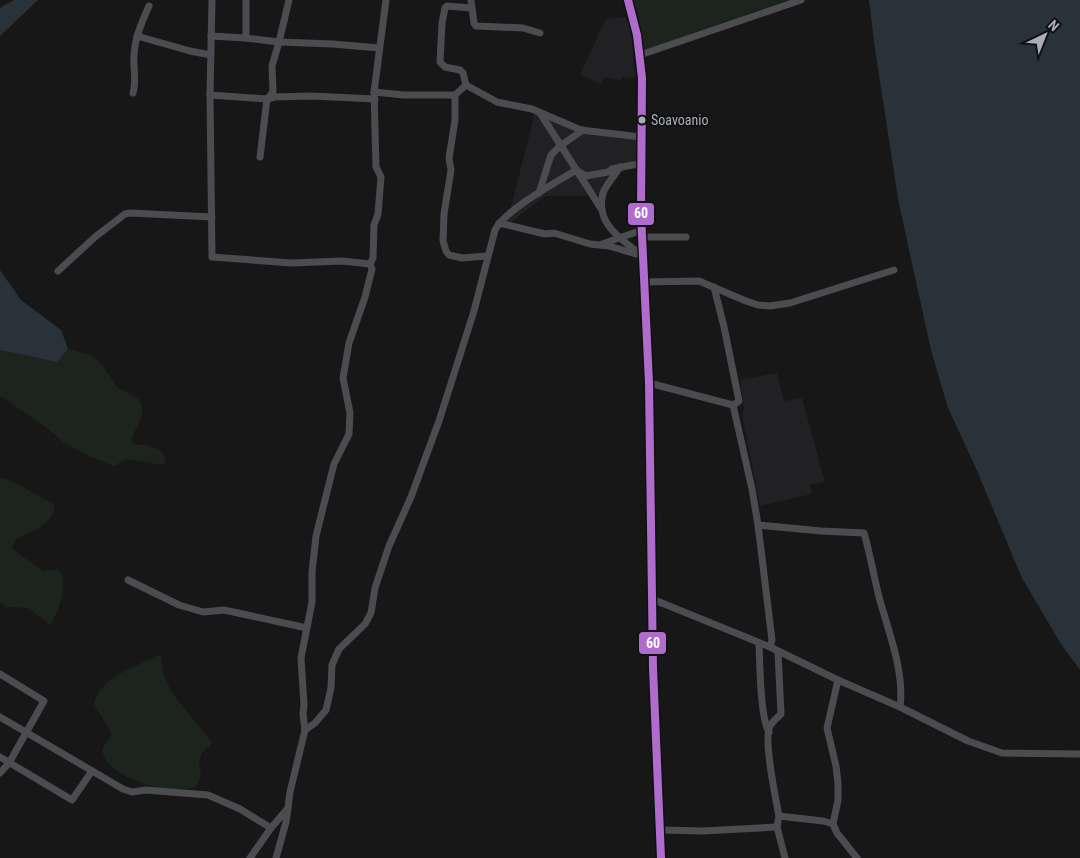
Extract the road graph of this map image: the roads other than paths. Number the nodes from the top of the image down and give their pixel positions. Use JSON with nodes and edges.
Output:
{"nodes":[{"id":1,"x":212,"y":0,"type":"edge"},
{"id":2,"x":246,"y":0,"type":"edge"},
{"id":3,"x":289,"y":0,"type":"edge"},
{"id":4,"x":386,"y":0,"type":"edge"},
{"id":5,"x":471,"y":0,"type":"edge"},
{"id":6,"x":628,"y":0,"type":"edge"},
{"id":7,"x":801,"y":0,"type":"edge"},
{"id":8,"x":148,"y":6,"type":"dead end"},
{"id":9,"x":471,"y":8,"type":"junction"},
{"id":10,"x":540,"y":33,"type":"dead end"},
{"id":11,"x":137,"y":36,"type":"junction"},
{"id":12,"x":211,"y":36,"type":"junction"},
{"id":13,"x":246,"y":38,"type":"junction"},
{"id":14,"x":279,"y":42,"type":"junction"},
{"id":15,"x":379,"y":48,"type":"junction"},
{"id":16,"x":211,"y":55,"type":"junction"},
{"id":17,"x":640,"y":55,"type":"junction"},
{"id":18,"x":466,"y":85,"type":"junction"},
{"id":19,"x":133,"y":93,"type":"dead end"},
{"id":20,"x":210,"y":95,"type":"junction"},
{"id":21,"x":455,"y":95,"type":"junction"},
{"id":22,"x":374,"y":96,"type":"junction"},
{"id":23,"x":267,"y":99,"type":"junction"},
{"id":24,"x":540,"y":113,"type":"junction"},
{"id":25,"x":584,"y":130,"type":"junction"},
{"id":26,"x":641,"y":137,"type":"junction"},
{"id":27,"x":560,"y":146,"type":"junction"},
{"id":28,"x":260,"y":157,"type":"dead end"},
{"id":29,"x":642,"y":164,"type":"junction"},
{"id":30,"x":620,"y":167,"type":"junction"},
{"id":31,"x":576,"y":170,"type":"junction"},
{"id":32,"x":539,"y":193,"type":"junction"},
{"id":33,"x":602,"y":210,"type":"junction"},
{"id":34,"x":212,"y":217,"type":"junction"},
{"id":35,"x":499,"y":223,"type":"junction"},
{"id":36,"x":642,"y":234,"type":"junction"},
{"id":37,"x":686,"y":236,"type":"dead end"},
{"id":38,"x":619,"y":237,"type":"junction"},
{"id":39,"x":601,"y":244,"type":"junction"},
{"id":40,"x":487,"y":256,"type":"junction"},
{"id":41,"x":643,"y":256,"type":"junction"},
{"id":42,"x":370,"y":264,"type":"junction"},
{"id":43,"x":894,"y":270,"type":"dead end"},
{"id":44,"x":58,"y":271,"type":"dead end"},
{"id":45,"x":643,"y":282,"type":"junction"},
{"id":46,"x":714,"y":287,"type":"junction"},
{"id":47,"x":649,"y":383,"type":"junction"},
{"id":48,"x":733,"y":405,"type":"junction"},
{"id":49,"x":758,"y":525,"type":"junction"},
{"id":50,"x":128,"y":580,"type":"dead end"},
{"id":51,"x":652,"y":599,"type":"junction"},
{"id":52,"x":307,"y":628,"type":"junction"},
{"id":53,"x":759,"y":644,"type":"junction"},
{"id":54,"x":770,"y":648,"type":"junction"},
{"id":55,"x":778,"y":652,"type":"junction"},
{"id":56,"x":0,"y":674,"type":"edge"},
{"id":57,"x":838,"y":680,"type":"junction"},
{"id":58,"x":900,"y":707,"type":"junction"},
{"id":59,"x":0,"y":717,"type":"edge"},
{"id":60,"x":305,"y":730,"type":"junction"},
{"id":61,"x":769,"y":732,"type":"junction"},
{"id":62,"x":26,"y":733,"type":"junction"},
{"id":63,"x":1080,"y":754,"type":"edge"},
{"id":64,"x":0,"y":757,"type":"edge"},
{"id":65,"x":9,"y":763,"type":"junction"},
{"id":66,"x":92,"y":771,"type":"junction"},
{"id":67,"x":0,"y":773,"type":"edge"},
{"id":68,"x":288,"y":808,"type":"junction"},
{"id":69,"x":779,"y":816,"type":"junction"},
{"id":70,"x":833,"y":824,"type":"junction"},
{"id":71,"x":777,"y":827,"type":"junction"},
{"id":72,"x":271,"y":828,"type":"junction"},
{"id":73,"x":660,"y":830,"type":"junction"},
{"id":74,"x":250,"y":858,"type":"edge"},
{"id":75,"x":276,"y":858,"type":"edge"},
{"id":76,"x":661,"y":858,"type":"edge"},
{"id":77,"x":786,"y":858,"type":"edge"},
{"id":78,"x":857,"y":858,"type":"edge"}],
"edges":[{"from":1,"to":12,"type":"street"},
{"from":2,"to":13,"type":"street"},
{"from":3,"to":14,"type":"street"},
{"from":4,"to":15,"type":"street"},
{"from":5,"to":9,"type":"street"},
{"from":6,"to":17,"type":"main road"},
{"from":7,"to":17,"type":"street"},
{"from":8,"to":11,"type":"street"},
{"from":9,"to":10,"type":"street"},
{"from":9,"to":18,"type":"street"},
{"from":11,"to":16,"type":"street"},
{"from":11,"to":19,"type":"street"},
{"from":12,"to":13,"type":"street"},
{"from":12,"to":16,"type":"street"},
{"from":13,"to":14,"type":"street"},
{"from":14,"to":15,"type":"street"},
{"from":14,"to":23,"type":"street"},
{"from":15,"to":22,"type":"street"},
{"from":16,"to":20,"type":"street"},
{"from":17,"to":26,"type":"main road"},
{"from":18,"to":21,"type":"street"},
{"from":18,"to":24,"type":"street"},
{"from":20,"to":23,"type":"street"},
{"from":20,"to":34,"type":"street"},
{"from":21,"to":22,"type":"street"},
{"from":21,"to":40,"type":"street"},
{"from":22,"to":23,"type":"street"},
{"from":22,"to":42,"type":"street"},
{"from":23,"to":28,"type":"street"},
{"from":24,"to":25,"type":"street"},
{"from":24,"to":27,"type":"street"},
{"from":25,"to":26,"type":"street"},
{"from":25,"to":27,"type":"street"},
{"from":26,"to":29,"type":"main road"},
{"from":27,"to":31,"type":"street"},
{"from":27,"to":32,"type":"street"},
{"from":29,"to":30,"type":"street"},
{"from":29,"to":36,"type":"main road"},
{"from":30,"to":31,"type":"street"},
{"from":30,"to":33,"type":"street"},
{"from":31,"to":32,"type":"street"},
{"from":31,"to":33,"type":"street"},
{"from":32,"to":35,"type":"street"},
{"from":33,"to":38,"type":"street"},
{"from":34,"to":42,"type":"street"},
{"from":34,"to":44,"type":"street"},
{"from":35,"to":39,"type":"street"},
{"from":35,"to":40,"type":"street"},
{"from":36,"to":37,"type":"street"},
{"from":36,"to":38,"type":"street"},
{"from":36,"to":41,"type":"main road"},
{"from":38,"to":39,"type":"street"},
{"from":38,"to":41,"type":"street"},
{"from":39,"to":41,"type":"street"},
{"from":40,"to":60,"type":"street"},
{"from":41,"to":45,"type":"main road"},
{"from":42,"to":52,"type":"street"},
{"from":43,"to":46,"type":"street"},
{"from":45,"to":46,"type":"street"},
{"from":45,"to":47,"type":"main road"},
{"from":46,"to":48,"type":"street"},
{"from":47,"to":48,"type":"street"},
{"from":47,"to":51,"type":"main road"},
{"from":48,"to":49,"type":"street"},
{"from":49,"to":54,"type":"street"},
{"from":49,"to":58,"type":"street"},
{"from":50,"to":52,"type":"street"},
{"from":51,"to":53,"type":"street"},
{"from":51,"to":73,"type":"main road"},
{"from":52,"to":60,"type":"street"},
{"from":53,"to":54,"type":"street"},
{"from":53,"to":61,"type":"street"},
{"from":54,"to":55,"type":"street"},
{"from":55,"to":57,"type":"street"},
{"from":55,"to":61,"type":"street"},
{"from":56,"to":62,"type":"street"},
{"from":57,"to":58,"type":"street"},
{"from":57,"to":70,"type":"street"},
{"from":58,"to":63,"type":"street"},
{"from":59,"to":62,"type":"street"},
{"from":60,"to":68,"type":"street"},
{"from":61,"to":69,"type":"street"},
{"from":62,"to":65,"type":"street"},
{"from":62,"to":66,"type":"street"},
{"from":64,"to":65,"type":"street"},
{"from":65,"to":66,"type":"street"},
{"from":65,"to":67,"type":"street"},
{"from":66,"to":72,"type":"street"},
{"from":68,"to":72,"type":"street"},
{"from":68,"to":75,"type":"street"},
{"from":69,"to":70,"type":"street"},
{"from":69,"to":71,"type":"street"},
{"from":70,"to":78,"type":"street"},
{"from":71,"to":73,"type":"street"},
{"from":71,"to":77,"type":"street"},
{"from":72,"to":74,"type":"street"},
{"from":73,"to":76,"type":"main road"}]}
